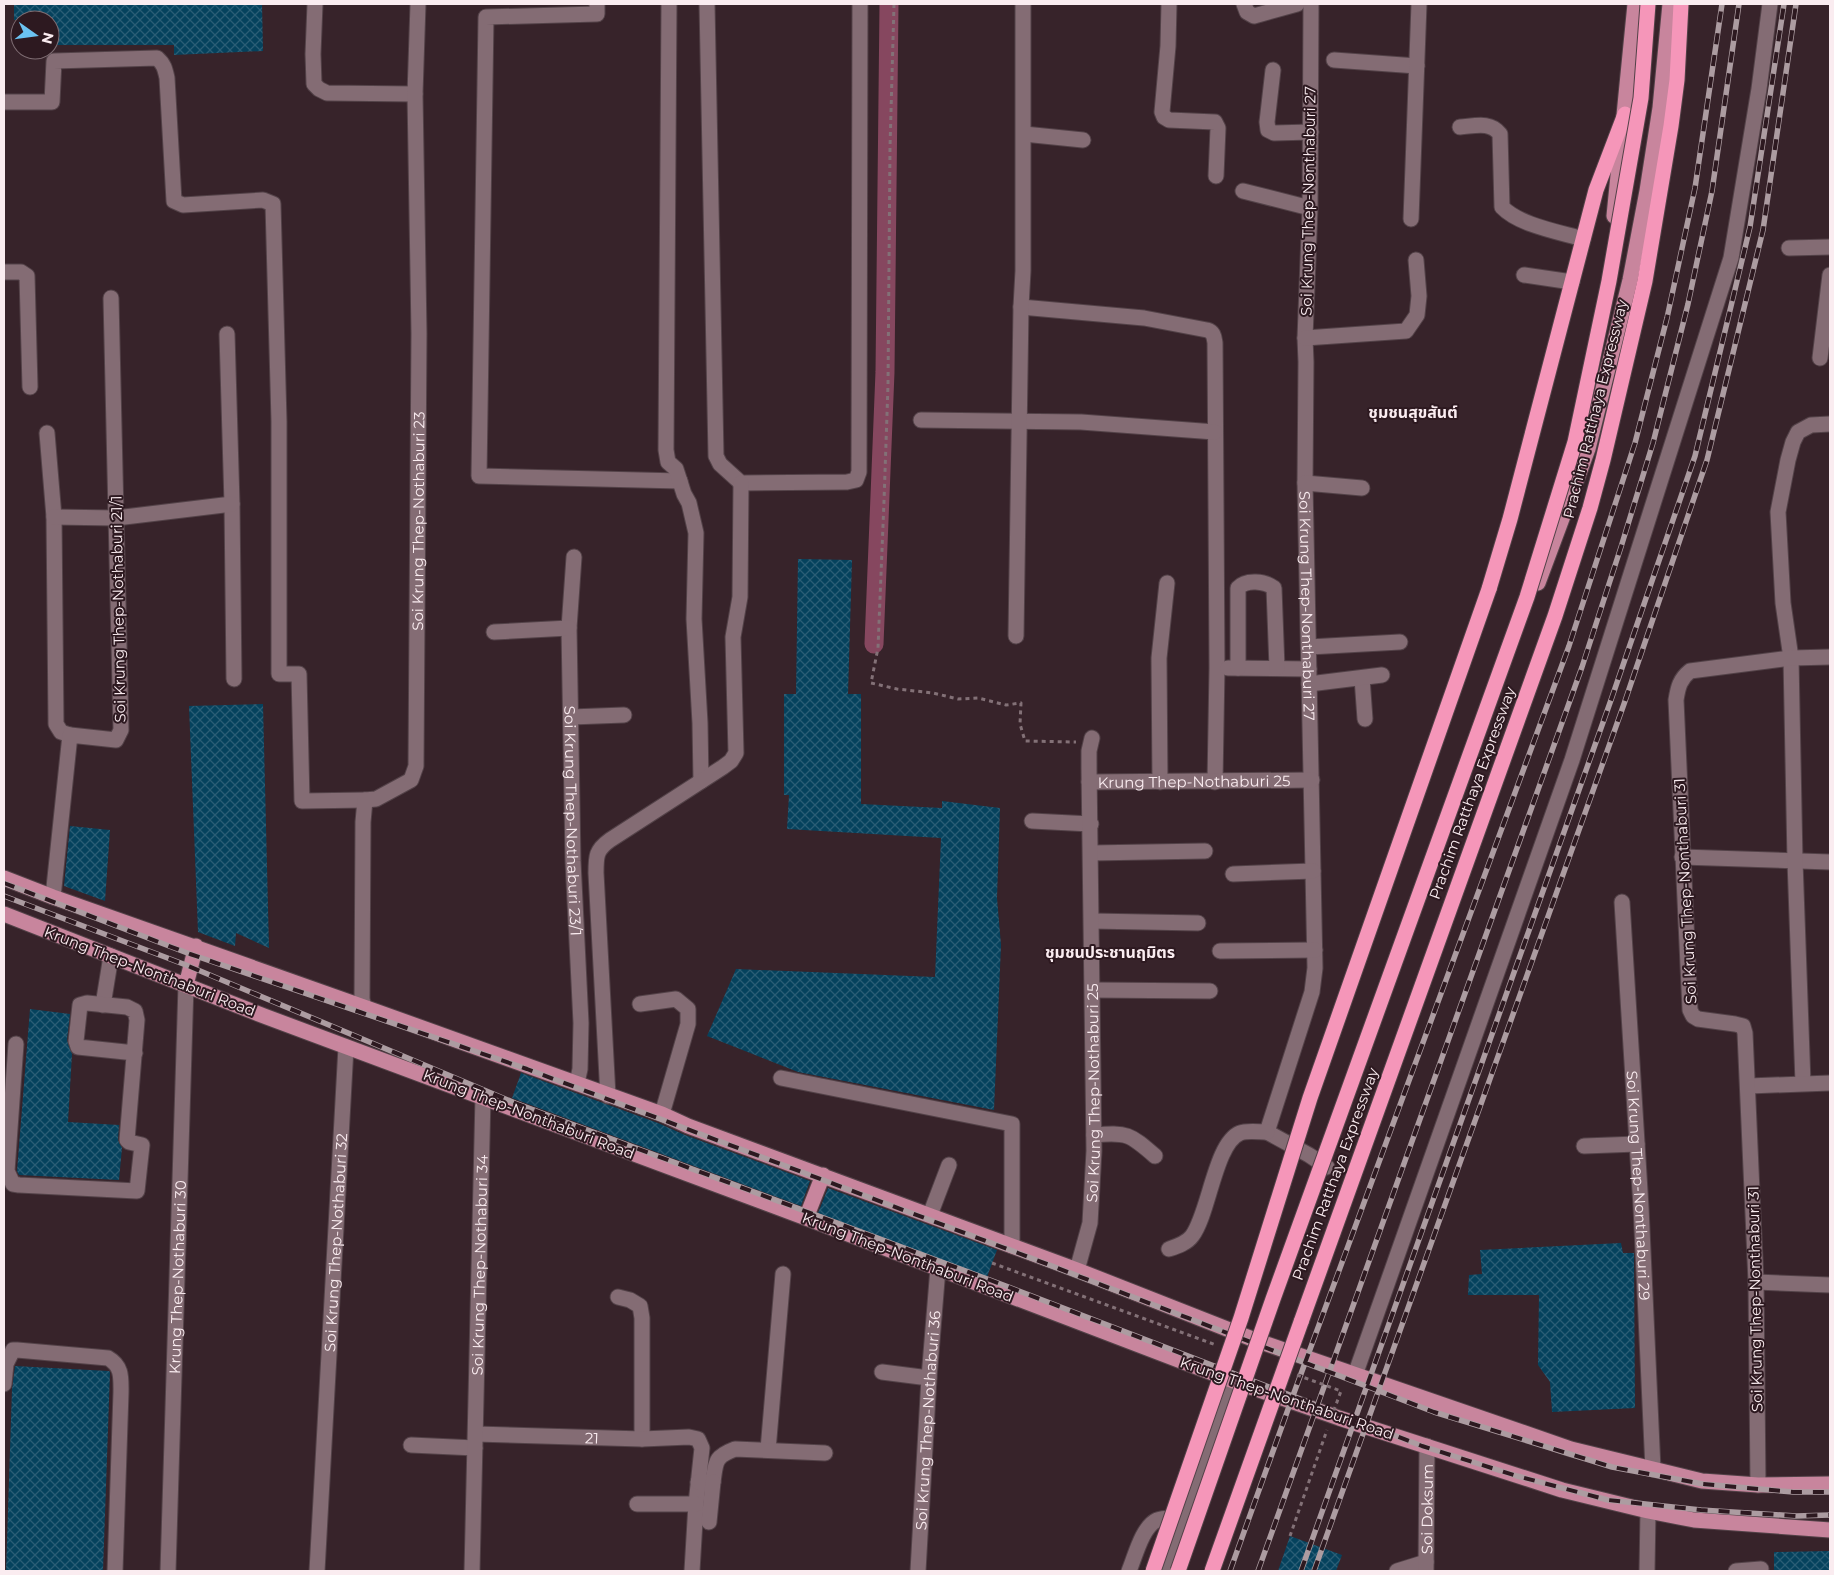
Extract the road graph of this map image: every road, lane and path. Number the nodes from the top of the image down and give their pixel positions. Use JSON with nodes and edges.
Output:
{"nodes":[{"id":1,"x":315,"y":4,"type":"edge"},
{"id":2,"x":418,"y":4,"type":"edge"},
{"id":3,"x":597,"y":4,"type":"edge"},
{"id":4,"x":669,"y":4,"type":"edge"},
{"id":5,"x":707,"y":4,"type":"edge"},
{"id":6,"x":860,"y":4,"type":"edge"},
{"id":7,"x":894,"y":4,"type":"edge"},
{"id":8,"x":1023,"y":4,"type":"edge"},
{"id":9,"x":1169,"y":4,"type":"edge"},
{"id":10,"x":1244,"y":4,"type":"edge"},
{"id":11,"x":1297,"y":4,"type":"edge"},
{"id":12,"x":1311,"y":4,"type":"edge"},
{"id":13,"x":1419,"y":4,"type":"edge"},
{"id":14,"x":1635,"y":4,"type":"edge"},
{"id":15,"x":1648,"y":4,"type":"edge"},
{"id":16,"x":1670,"y":4,"type":"edge"},
{"id":17,"x":1681,"y":4,"type":"edge"},
{"id":18,"x":1770,"y":4,"type":"edge"},
{"id":19,"x":1334,"y":60,"type":"dead end"},
{"id":20,"x":1417,"y":66,"type":"junction"},
{"id":21,"x":1272,"y":70,"type":"dead end"},
{"id":22,"x":415,"y":94,"type":"junction"},
{"id":23,"x":4,"y":102,"type":"edge"},
{"id":24,"x":1625,"y":114,"type":"junction"},
{"id":25,"x":1460,"y":127,"type":"dead end"},
{"id":26,"x":1311,"y":132,"type":"junction"},
{"id":27,"x":1024,"y":134,"type":"junction"},
{"id":28,"x":1083,"y":140,"type":"dead end"},
{"id":29,"x":1216,"y":176,"type":"dead end"},
{"id":30,"x":1243,"y":191,"type":"dead end"},
{"id":31,"x":1310,"y":208,"type":"junction"},
{"id":32,"x":1411,"y":219,"type":"dead end"},
{"id":33,"x":1583,"y":239,"type":"junction"},
{"id":34,"x":1830,"y":247,"type":"edge"},
{"id":35,"x":1789,"y":248,"type":"dead end"},
{"id":36,"x":1416,"y":260,"type":"dead end"},
{"id":37,"x":4,"y":272,"type":"edge"},
{"id":38,"x":1524,"y":275,"type":"dead end"},
{"id":39,"x":1830,"y":275,"type":"edge"},
{"id":40,"x":1572,"y":282,"type":"junction"},
{"id":41,"x":111,"y":298,"type":"dead end"},
{"id":42,"x":1021,"y":307,"type":"junction"},
{"id":43,"x":227,"y":334,"type":"dead end"},
{"id":44,"x":1305,"y":338,"type":"junction"},
{"id":45,"x":1820,"y":358,"type":"dead end"},
{"id":46,"x":30,"y":387,"type":"dead end"},
{"id":47,"x":921,"y":420,"type":"dead end"},
{"id":48,"x":1020,"y":420,"type":"junction"},
{"id":49,"x":1830,"y":424,"type":"edge"},
{"id":50,"x":1215,"y":432,"type":"junction"},
{"id":51,"x":47,"y":433,"type":"dead end"},
{"id":52,"x":1588,"y":448,"type":"junction"},
{"id":53,"x":680,"y":481,"type":"junction"},
{"id":54,"x":740,"y":483,"type":"junction"},
{"id":55,"x":1305,"y":483,"type":"junction"},
{"id":56,"x":1362,"y":488,"type":"dead end"},
{"id":57,"x":232,"y":504,"type":"junction"},
{"id":58,"x":54,"y":517,"type":"junction"},
{"id":59,"x":116,"y":518,"type":"junction"},
{"id":60,"x":574,"y":556,"type":"dead end"},
{"id":61,"x":1167,"y":583,"type":"dead end"},
{"id":62,"x":569,"y":628,"type":"junction"},
{"id":63,"x":494,"y":632,"type":"dead end"},
{"id":64,"x":1016,"y":636,"type":"dead end"},
{"id":65,"x":1400,"y":642,"type":"dead end"},
{"id":66,"x":1309,"y":647,"type":"junction"},
{"id":67,"x":1830,"y":657,"type":"edge"},
{"id":68,"x":1791,"y":658,"type":"junction"},
{"id":69,"x":1217,"y":668,"type":"junction"},
{"id":70,"x":1238,"y":668,"type":"junction"},
{"id":71,"x":1277,"y":668,"type":"junction"},
{"id":72,"x":1382,"y":675,"type":"dead end"},
{"id":73,"x":1309,"y":676,"type":"junction"},
{"id":74,"x":1362,"y":678,"type":"junction"},
{"id":75,"x":234,"y":679,"type":"dead end"},
{"id":76,"x":624,"y":715,"type":"dead end"},
{"id":77,"x":571,"y":717,"type":"junction"},
{"id":78,"x":1364,"y":719,"type":"dead end"},
{"id":79,"x":70,"y":735,"type":"junction"},
{"id":80,"x":1086,"y":740,"type":"joint"},
{"id":81,"x":1312,"y":780,"type":"junction"},
{"id":82,"x":701,"y":781,"type":"junction"},
{"id":83,"x":1089,"y":782,"type":"junction"},
{"id":84,"x":1160,"y":782,"type":"junction"},
{"id":85,"x":1215,"y":782,"type":"junction"},
{"id":86,"x":366,"y":800,"type":"junction"},
{"id":87,"x":1032,"y":821,"type":"dead end"},
{"id":88,"x":1091,"y":824,"type":"junction"},
{"id":89,"x":1205,"y":852,"type":"dead end"},
{"id":90,"x":1091,"y":853,"type":"junction"},
{"id":91,"x":1682,"y":857,"type":"junction"},
{"id":92,"x":1796,"y":861,"type":"junction"},
{"id":93,"x":1830,"y":862,"type":"edge"},
{"id":94,"x":1313,"y":871,"type":"junction"},
{"id":95,"x":1233,"y":874,"type":"dead end"},
{"id":96,"x":4,"y":878,"type":"edge"},
{"id":97,"x":53,"y":897,"type":"junction"},
{"id":98,"x":1622,"y":902,"type":"dead end"},
{"id":99,"x":4,"y":914,"type":"edge"},
{"id":100,"x":1092,"y":921,"type":"junction"},
{"id":101,"x":1198,"y":922,"type":"dead end"},
{"id":102,"x":196,"y":946,"type":"junction"},
{"id":103,"x":1315,"y":950,"type":"junction"},
{"id":104,"x":1220,"y":951,"type":"dead end"},
{"id":105,"x":111,"y":956,"type":"junction"},
{"id":106,"x":186,"y":984,"type":"junction"},
{"id":107,"x":1093,"y":990,"type":"junction"},
{"id":108,"x":1210,"y":992,"type":"dead end"},
{"id":109,"x":640,"y":1004,"type":"dead end"},
{"id":110,"x":103,"y":1005,"type":"junction"},
{"id":111,"x":364,"y":1007,"type":"junction"},
{"id":112,"x":16,"y":1044,"type":"dead end"},
{"id":113,"x":346,"y":1047,"type":"junction"},
{"id":114,"x":135,"y":1053,"type":"junction"},
{"id":115,"x":781,"y":1078,"type":"dead end"},
{"id":116,"x":1803,"y":1083,"type":"junction"},
{"id":117,"x":1830,"y":1083,"type":"edge"},
{"id":118,"x":577,"y":1084,"type":"junction"},
{"id":119,"x":1749,"y":1086,"type":"junction"},
{"id":120,"x":482,"y":1096,"type":"junction"},
{"id":121,"x":608,"y":1096,"type":"junction"},
{"id":122,"x":662,"y":1114,"type":"junction"},
{"id":123,"x":1267,"y":1132,"type":"junction"},
{"id":124,"x":1094,"y":1135,"type":"junction"},
{"id":125,"x":1637,"y":1144,"type":"junction"},
{"id":126,"x":1584,"y":1146,"type":"dead end"},
{"id":127,"x":1155,"y":1156,"type":"dead end"},
{"id":128,"x":949,"y":1166,"type":"dead end"},
{"id":129,"x":1327,"y":1167,"type":"junction"},
{"id":130,"x":823,"y":1176,"type":"junction"},
{"id":131,"x":930,"y":1216,"type":"junction"},
{"id":132,"x":806,"y":1218,"type":"junction"},
{"id":133,"x":1012,"y":1246,"type":"junction"},
{"id":134,"x":1169,"y":1249,"type":"dead end"},
{"id":135,"x":992,"y":1263,"type":"dead end"},
{"id":136,"x":938,"y":1268,"type":"junction"},
{"id":137,"x":1077,"y":1270,"type":"junction"},
{"id":138,"x":783,"y":1274,"type":"dead end"},
{"id":139,"x":1756,"y":1282,"type":"junction"},
{"id":140,"x":1830,"y":1285,"type":"edge"},
{"id":141,"x":618,"y":1298,"type":"dead end"},
{"id":142,"x":1255,"y":1340,"type":"junction"},
{"id":143,"x":1222,"y":1347,"type":"dead end"},
{"id":144,"x":882,"y":1372,"type":"dead end"},
{"id":145,"x":1295,"y":1374,"type":"dead end"},
{"id":146,"x":1355,"y":1375,"type":"junction"},
{"id":147,"x":929,"y":1378,"type":"junction"},
{"id":148,"x":1236,"y":1382,"type":"junction"},
{"id":149,"x":4,"y":1384,"type":"edge"},
{"id":150,"x":642,"y":1439,"type":"junction"},
{"id":151,"x":475,"y":1441,"type":"junction"},
{"id":152,"x":411,"y":1445,"type":"dead end"},
{"id":153,"x":1427,"y":1446,"type":"junction"},
{"id":154,"x":768,"y":1450,"type":"junction"},
{"id":155,"x":825,"y":1453,"type":"dead end"},
{"id":156,"x":1653,"y":1469,"type":"junction"},
{"id":157,"x":705,"y":1482,"type":"junction"},
{"id":158,"x":1830,"y":1484,"type":"edge"},
{"id":159,"x":1758,"y":1485,"type":"junction"},
{"id":160,"x":637,"y":1504,"type":"dead end"},
{"id":161,"x":696,"y":1504,"type":"junction"},
{"id":162,"x":1648,"y":1511,"type":"junction"},
{"id":163,"x":1181,"y":1518,"type":"junction"},
{"id":164,"x":709,"y":1522,"type":"dead end"},
{"id":165,"x":1830,"y":1530,"type":"edge"},
{"id":166,"x":1290,"y":1536,"type":"dead end"},
{"id":167,"x":1426,"y":1566,"type":"edge"},
{"id":168,"x":1761,"y":1569,"type":"dead end"},
{"id":169,"x":115,"y":1571,"type":"edge"},
{"id":170,"x":168,"y":1571,"type":"edge"},
{"id":171,"x":317,"y":1571,"type":"edge"},
{"id":172,"x":472,"y":1571,"type":"edge"},
{"id":173,"x":692,"y":1571,"type":"edge"},
{"id":174,"x":918,"y":1571,"type":"edge"},
{"id":175,"x":1129,"y":1571,"type":"edge"},
{"id":176,"x":1153,"y":1571,"type":"edge"},
{"id":177,"x":1162,"y":1571,"type":"edge"},
{"id":178,"x":1178,"y":1571,"type":"edge"},
{"id":179,"x":1212,"y":1571,"type":"edge"},
{"id":180,"x":1397,"y":1571,"type":"edge"},
{"id":181,"x":1647,"y":1571,"type":"edge"},
{"id":182,"x":1736,"y":1571,"type":"edge"}],
"edges":[{"from":1,"to":22,"type":"street"},
{"from":2,"to":22,"type":"street","name":"Soi Krung Thep-Nothaburi 23"},
{"from":3,"to":53,"type":"street"},
{"from":4,"to":53,"type":"street"},
{"from":5,"to":54,"type":"street"},
{"from":6,"to":54,"type":"street"},
{"from":7,"to":80,"type":"path"},
{"from":8,"to":27,"type":"street"},
{"from":9,"to":29,"type":"street"},
{"from":10,"to":11,"type":"street"},
{"from":12,"to":26,"type":"street","name":"Soi Krung Thep-Nonthaburi 27"},
{"from":13,"to":20,"type":"street"},
{"from":14,"to":24,"type":"main road"},
{"from":15,"to":178,"type":"highway","name":"Prachim Ratthaya Expressway","bridge":true},
{"from":16,"to":52,"type":"main road"},
{"from":17,"to":179,"type":"highway","name":"Prachim Ratthaya Expressway","bridge":true},
{"from":18,"to":146,"type":"street"},
{"from":19,"to":20,"type":"street"},
{"from":20,"to":32,"type":"street"},
{"from":21,"to":26,"type":"street"},
{"from":22,"to":86,"type":"street","name":"Soi Krung Thep-Nothaburi 23"},
{"from":23,"to":86,"type":"street"},
{"from":24,"to":33,"type":"highway"},
{"from":24,"to":52,"type":"main road"},
{"from":25,"to":33,"type":"street"},
{"from":26,"to":31,"type":"street","name":"Soi Krung Thep-Nonthaburi 27"},
{"from":27,"to":28,"type":"street"},
{"from":27,"to":42,"type":"street"},
{"from":30,"to":31,"type":"street"},
{"from":31,"to":44,"type":"street","name":"Soi Krung Thep-Nonthaburi 27"},
{"from":33,"to":40,"type":"highway"},
{"from":34,"to":35,"type":"street"},
{"from":36,"to":44,"type":"street"},
{"from":37,"to":46,"type":"street"},
{"from":38,"to":40,"type":"street"},
{"from":39,"to":45,"type":"street"},
{"from":40,"to":176,"type":"highway","bridge":true},
{"from":41,"to":59,"type":"street","name":"Soi Krung Thep-Nothaburi 21/1"},
{"from":42,"to":48,"type":"street"},
{"from":42,"to":50,"type":"street"},
{"from":43,"to":57,"type":"street"},
{"from":44,"to":55,"type":"street","name":"Soi Krung Thep-Nonthaburi 27"},
{"from":47,"to":48,"type":"street"},
{"from":48,"to":50,"type":"street"},
{"from":48,"to":64,"type":"street"},
{"from":49,"to":68,"type":"street"},
{"from":50,"to":69,"type":"street"},
{"from":51,"to":58,"type":"street"},
{"from":52,"to":129,"type":"main road"},
{"from":53,"to":82,"type":"street"},
{"from":54,"to":82,"type":"street"},
{"from":55,"to":56,"type":"street"},
{"from":55,"to":66,"type":"street","name":"Soi Krung Thep-Nonthaburi 27"},
{"from":57,"to":59,"type":"street"},
{"from":57,"to":75,"type":"street"},
{"from":58,"to":59,"type":"street"},
{"from":58,"to":79,"type":"street"},
{"from":59,"to":79,"type":"street","name":"Soi Krung Thep-Nothaburi 21/1"},
{"from":60,"to":62,"type":"street","name":"Soi Krung Thep-Nothaburi 23/1"},
{"from":61,"to":84,"type":"street"},
{"from":62,"to":63,"type":"street"},
{"from":62,"to":77,"type":"street","name":"Soi Krung Thep-Nothaburi 23/1"},
{"from":65,"to":66,"type":"street"},
{"from":66,"to":73,"type":"street","name":"Soi Krung Thep-Nonthaburi 27"},
{"from":67,"to":68,"type":"street","name":"Soi Krung Thep-Nonthaburi 31"},
{"from":68,"to":91,"type":"street","name":"Soi Krung Thep-Nonthaburi 31"},
{"from":68,"to":92,"type":"street"},
{"from":69,"to":70,"type":"street"},
{"from":69,"to":85,"type":"street"},
{"from":70,"to":71,"type":"street"},
{"from":70,"to":71,"type":"street"},
{"from":71,"to":73,"type":"street"},
{"from":72,"to":74,"type":"street"},
{"from":73,"to":74,"type":"street"},
{"from":73,"to":81,"type":"street","name":"Soi Krung Thep-Nonthaburi 27"},
{"from":74,"to":78,"type":"street"},
{"from":76,"to":77,"type":"street"},
{"from":77,"to":118,"type":"street","name":"Soi Krung Thep-Nothaburi 23/1"},
{"from":79,"to":97,"type":"street"},
{"from":80,"to":83,"type":"street"},
{"from":81,"to":85,"type":"street","name":"Krung Thep-Nothaburi 25"},
{"from":81,"to":94,"type":"street","name":"Soi Krung Thep-Nonthaburi 27"},
{"from":82,"to":121,"type":"street"},
{"from":83,"to":84,"type":"street","name":"Krung Thep-Nothaburi 25"},
{"from":83,"to":88,"type":"street","name":"Krung Thep-Nothaburi 25"},
{"from":84,"to":85,"type":"street","name":"Krung Thep-Nothaburi 25"},
{"from":86,"to":111,"type":"street"},
{"from":87,"to":88,"type":"street"},
{"from":88,"to":90,"type":"street","name":"Soi Krung Thep-Nothaburi 25"},
{"from":89,"to":90,"type":"street"},
{"from":90,"to":100,"type":"street","name":"Soi Krung Thep-Nothaburi 25"},
{"from":91,"to":92,"type":"street"},
{"from":91,"to":119,"type":"street","name":"Soi Krung Thep-Nonthaburi 31"},
{"from":92,"to":93,"type":"street"},
{"from":92,"to":116,"type":"street"},
{"from":94,"to":95,"type":"street"},
{"from":94,"to":103,"type":"street","name":"Soi Krung Thep-Nonthaburi 27"},
{"from":96,"to":97,"type":"main road"},
{"from":97,"to":102,"type":"main road"},
{"from":98,"to":125,"type":"street","name":"Soi Krung Thep-Nonthaburi 29"},
{"from":99,"to":105,"type":"main road","name":"Krung Thep-Nonthaburi Road"},
{"from":100,"to":101,"type":"street"},
{"from":100,"to":107,"type":"street","name":"Soi Krung Thep-Nothaburi 25"},
{"from":102,"to":106,"type":"main road"},
{"from":102,"to":111,"type":"main road"},
{"from":103,"to":104,"type":"street"},
{"from":103,"to":123,"type":"street","name":"Soi Krung Thep-Nonthaburi 27"},
{"from":105,"to":106,"type":"main road","name":"Krung Thep-Nonthaburi Road"},
{"from":105,"to":110,"type":"street"},
{"from":106,"to":113,"type":"main road","name":"Krung Thep-Nonthaburi Road"},
{"from":106,"to":170,"type":"street","name":"Krung Thep-Nothaburi 30"},
{"from":107,"to":108,"type":"street"},
{"from":107,"to":124,"type":"street","name":"Soi Krung Thep-Nothaburi 25"},
{"from":109,"to":122,"type":"street"},
{"from":110,"to":114,"type":"street"},
{"from":110,"to":114,"type":"street"},
{"from":111,"to":118,"type":"main road"},
{"from":112,"to":114,"type":"street"},
{"from":113,"to":120,"type":"main road","name":"Krung Thep-Nonthaburi Road"},
{"from":113,"to":171,"type":"street","name":"Soi Krung Thep-Nothaburi 32"},
{"from":115,"to":133,"type":"street"},
{"from":116,"to":117,"type":"street"},
{"from":116,"to":119,"type":"street"},
{"from":118,"to":121,"type":"main road"},
{"from":119,"to":139,"type":"street","name":"Soi Krung Thep-Nonthaburi 31"},
{"from":120,"to":132,"type":"main road","name":"Krung Thep-Nonthaburi Road"},
{"from":120,"to":151,"type":"street","name":"Soi Krung Thep-Nothaburi 34"},
{"from":121,"to":122,"type":"main road"},
{"from":122,"to":130,"type":"main road"},
{"from":123,"to":129,"type":"street"},
{"from":123,"to":134,"type":"street"},
{"from":124,"to":127,"type":"street"},
{"from":124,"to":137,"type":"street","name":"Soi Krung Thep-Nothaburi 25"},
{"from":125,"to":126,"type":"street"},
{"from":125,"to":156,"type":"street","name":"Soi Krung Thep-Nonthaburi 29"},
{"from":128,"to":131,"type":"street"},
{"from":129,"to":142,"type":"main road"},
{"from":130,"to":131,"type":"main road"},
{"from":130,"to":132,"type":"main road"},
{"from":131,"to":133,"type":"main road"},
{"from":132,"to":136,"type":"main road","name":"Krung Thep-Nonthaburi Road"},
{"from":133,"to":137,"type":"main road"},
{"from":135,"to":143,"type":"path","bridge":true},
{"from":136,"to":147,"type":"street","name":"Soi Krung Thep-Nothaburi 36"},
{"from":136,"to":148,"type":"main road","name":"Krung Thep-Nonthaburi Road"},
{"from":137,"to":142,"type":"main road"},
{"from":138,"to":154,"type":"street"},
{"from":139,"to":140,"type":"street"},
{"from":139,"to":159,"type":"street","name":"Soi Krung Thep-Nonthaburi 31"},
{"from":141,"to":150,"type":"street"},
{"from":142,"to":146,"type":"main road"},
{"from":142,"to":148,"type":"main road"},
{"from":144,"to":147,"type":"street"},
{"from":145,"to":166,"type":"path","bridge":true},
{"from":146,"to":156,"type":"main road"},
{"from":147,"to":174,"type":"street","name":"Soi Krung Thep-Nothaburi 36"},
{"from":148,"to":153,"type":"main road","name":"Krung Thep-Nonthaburi Road"},
{"from":148,"to":163,"type":"street"},
{"from":149,"to":169,"type":"street"},
{"from":150,"to":151,"type":"street","name":"21"},
{"from":150,"to":157,"type":"street","name":"21"},
{"from":151,"to":152,"type":"street","name":"21"},
{"from":151,"to":172,"type":"street","name":"Soi Krung Thep-Nothaburi 34"},
{"from":153,"to":162,"type":"main road","name":"Krung Thep-Nonthaburi Road"},
{"from":153,"to":167,"type":"street","name":"Soi Doksum"},
{"from":154,"to":155,"type":"street"},
{"from":154,"to":157,"type":"street"},
{"from":156,"to":159,"type":"main road"},
{"from":157,"to":161,"type":"street"},
{"from":157,"to":164,"type":"street"},
{"from":158,"to":159,"type":"main road"},
{"from":160,"to":161,"type":"street"},
{"from":161,"to":173,"type":"street"},
{"from":162,"to":165,"type":"main road","name":"Krung Thep-Nonthaburi Road"},
{"from":162,"to":181,"type":"street"},
{"from":163,"to":175,"type":"street"},
{"from":163,"to":177,"type":"street"},
{"from":167,"to":180,"type":"street"},
{"from":168,"to":182,"type":"street"}]}
